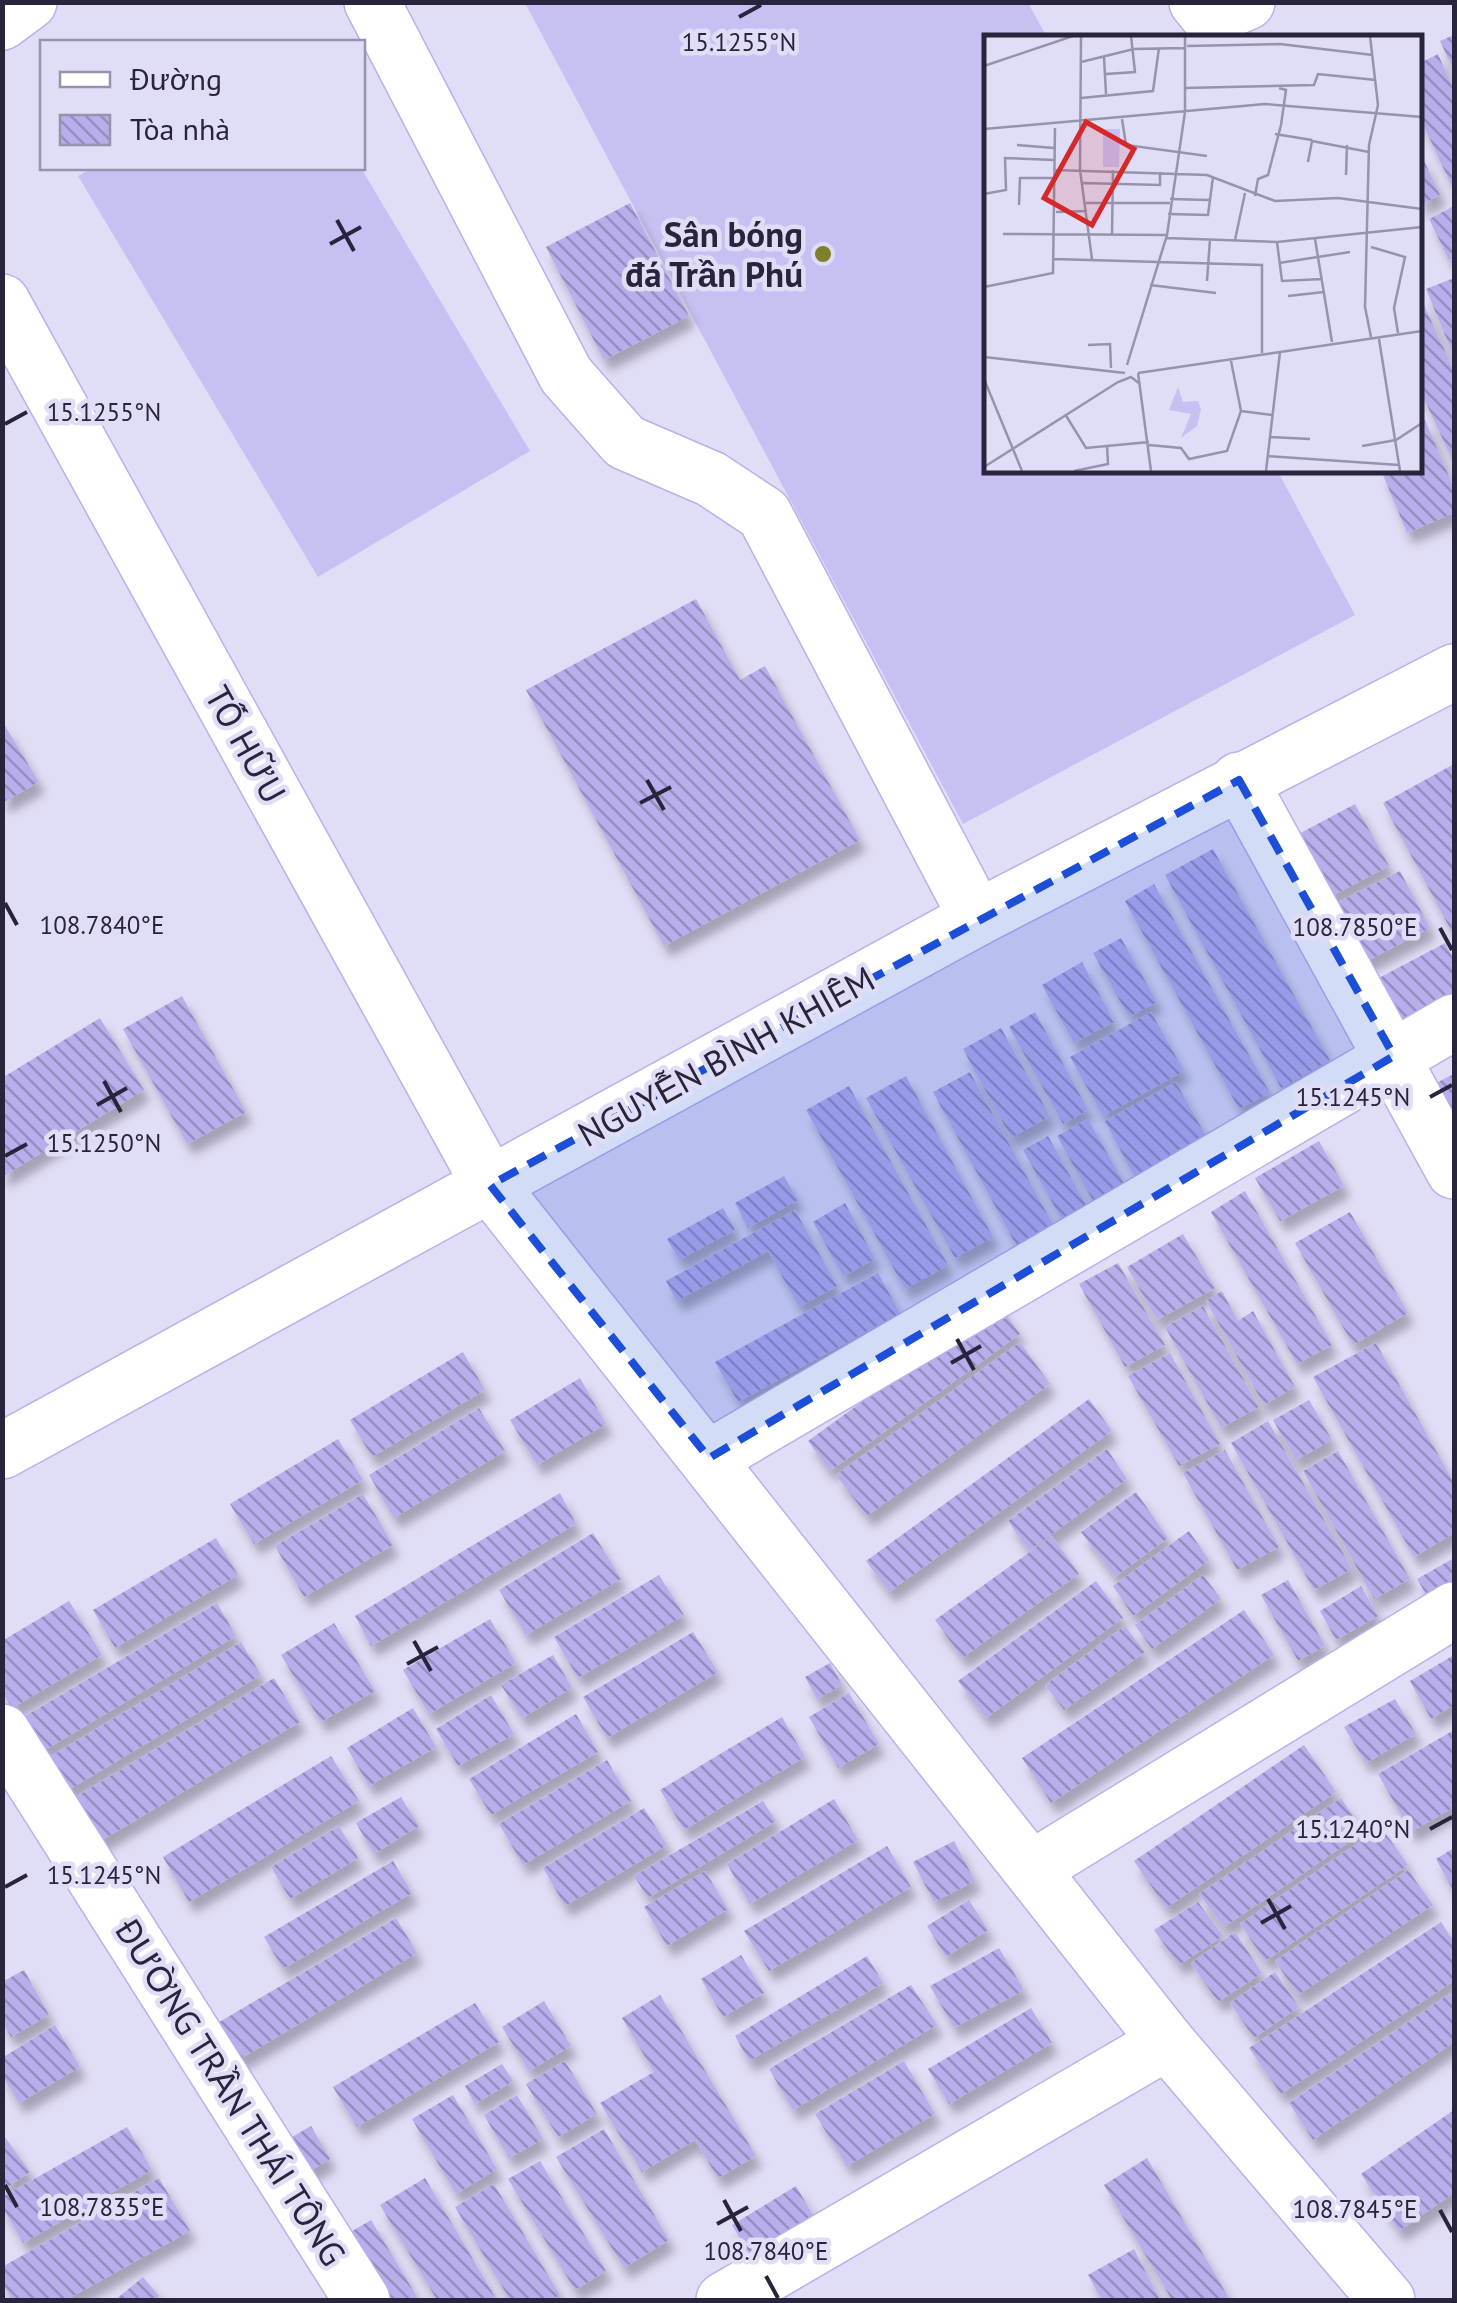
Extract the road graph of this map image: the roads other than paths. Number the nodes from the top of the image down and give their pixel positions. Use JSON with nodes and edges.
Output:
{"nodes":[{"id":1,"x":30,"y":2,"type":"edge"},
{"id":2,"x":372,"y":2,"type":"edge"},
{"id":3,"x":2,"y":22,"type":"edge"},
{"id":4,"x":2,"y":302,"type":"edge"},
{"id":5,"x":1454,"y":672,"type":"edge"},
{"id":6,"x":1239,"y":780,"type":"junction"},
{"id":7,"x":977,"y":918,"type":"junction"},
{"id":8,"x":1454,"y":1022,"type":"edge"},
{"id":9,"x":1394,"y":1056,"type":"junction"},
{"id":10,"x":1454,"y":1171,"type":"edge"},
{"id":11,"x":490,"y":1186,"type":"junction"},
{"id":12,"x":2,"y":1451,"type":"edge"},
{"id":13,"x":709,"y":1458,"type":"junction"},
{"id":14,"x":1454,"y":1610,"type":"edge"},
{"id":15,"x":2,"y":1732,"type":"edge"},
{"id":16,"x":1033,"y":1868,"type":"junction"},
{"id":17,"x":1166,"y":2042,"type":"junction"},
{"id":18,"x":362,"y":2300,"type":"edge"},
{"id":19,"x":724,"y":2300,"type":"edge"},
{"id":20,"x":1386,"y":2300,"type":"edge"}],
"edges":[{"from":1,"to":3,"type":"street"},
{"from":2,"to":7,"type":"street"},
{"from":4,"to":11,"type":"street","name":"TỐ HỮU"},
{"from":5,"to":6,"type":"street","name":"NGUYỄN BÌNH KHIÊM"},
{"from":6,"to":7,"type":"street","name":"NGUYỄN BÌNH KHIÊM"},
{"from":6,"to":9,"type":"street"},
{"from":7,"to":11,"type":"street","name":"NGUYỄN BÌNH KHIÊM"},
{"from":8,"to":9,"type":"street"},
{"from":9,"to":10,"type":"street"},
{"from":9,"to":13,"type":"street"},
{"from":11,"to":12,"type":"street","name":"NGUYỄN BÌNH KHIÊM"},
{"from":11,"to":13,"type":"street","name":"TỐ HỮU"},
{"from":13,"to":16,"type":"street","name":"TỐ HỮU"},
{"from":14,"to":16,"type":"street"},
{"from":15,"to":18,"type":"street","name":"ĐƯỜNG TRẦN THÁI TÔNG"},
{"from":16,"to":17,"type":"street","name":"TỐ HỮU"},
{"from":17,"to":19,"type":"street"},
{"from":17,"to":20,"type":"street","name":"TỐ HỮU"}]}
